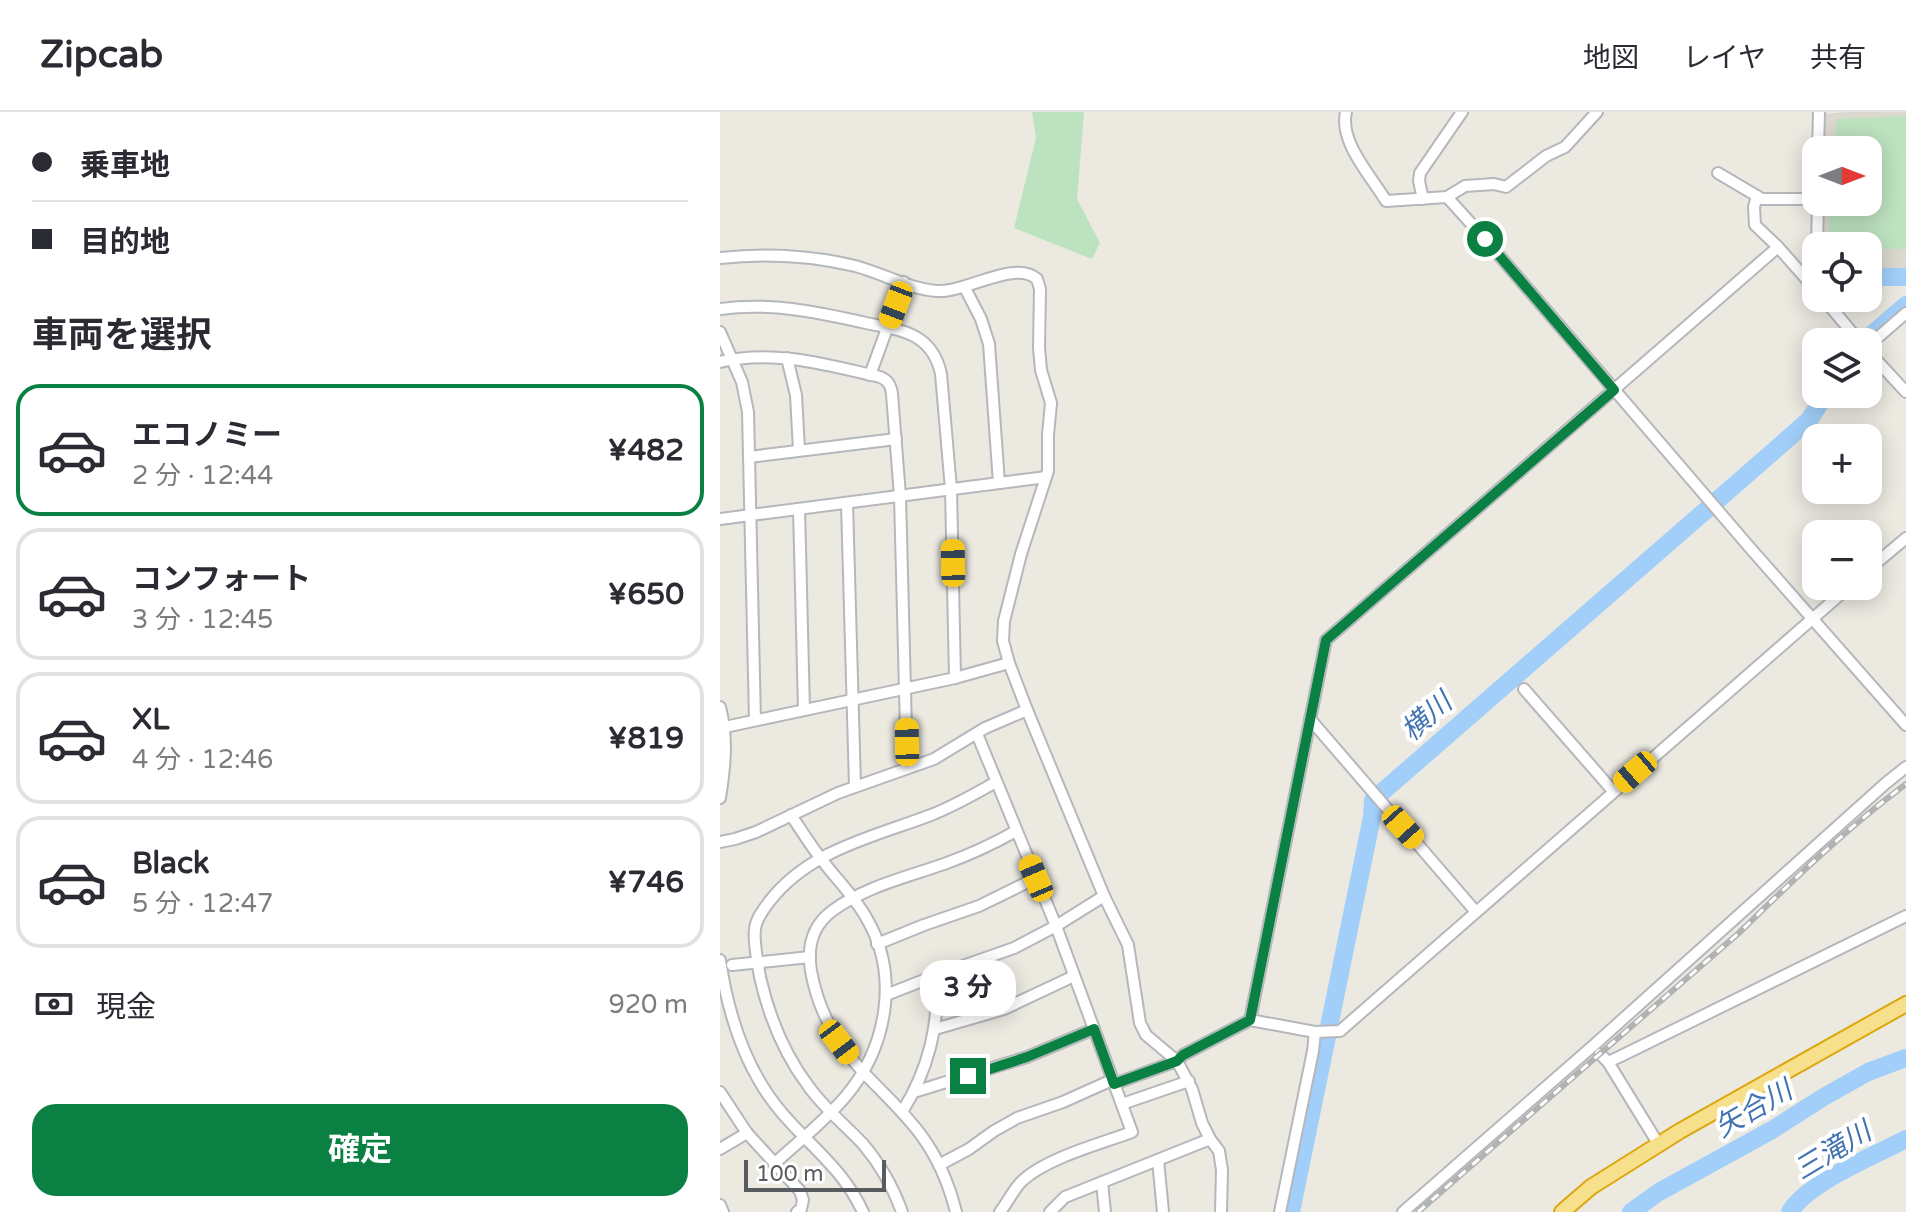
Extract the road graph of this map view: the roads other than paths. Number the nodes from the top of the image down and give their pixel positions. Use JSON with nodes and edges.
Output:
{"nodes":[{"id":1,"x":1346,"y":112,"type":"edge"},
{"id":2,"x":1462,"y":112,"type":"edge"},
{"id":3,"x":1819,"y":112,"type":"edge"},
{"id":4,"x":1595,"y":113,"type":"edge"},
{"id":5,"x":1818,"y":136,"type":"edge"},
{"id":6,"x":1718,"y":173,"type":"dead end"},
{"id":7,"x":1757,"y":196,"type":"junction"},
{"id":8,"x":1447,"y":197,"type":"junction"},
{"id":9,"x":1423,"y":199,"type":"junction"},
{"id":10,"x":1802,"y":200,"type":"edge"},
{"id":11,"x":1778,"y":247,"type":"junction"},
{"id":12,"x":720,"y":258,"type":"edge"},
{"id":13,"x":1802,"y":272,"type":"edge"},
{"id":14,"x":904,"y":282,"type":"junction"},
{"id":15,"x":965,"y":288,"type":"junction"},
{"id":16,"x":720,"y":309,"type":"edge"},
{"id":17,"x":1835,"y":312,"type":"edge"},
{"id":18,"x":1906,"y":313,"type":"edge"},
{"id":19,"x":887,"y":327,"type":"junction"},
{"id":20,"x":1848,"y":328,"type":"edge"},
{"id":21,"x":720,"y":332,"type":"edge"},
{"id":22,"x":1882,"y":335,"type":"edge"},
{"id":23,"x":787,"y":358,"type":"junction"},
{"id":24,"x":732,"y":359,"type":"junction"},
{"id":25,"x":720,"y":362,"type":"edge"},
{"id":26,"x":1882,"y":364,"type":"edge"},
{"id":27,"x":870,"y":375,"type":"junction"},
{"id":28,"x":1614,"y":390,"type":"junction"},
{"id":29,"x":1906,"y":392,"type":"edge"},
{"id":30,"x":896,"y":439,"type":"junction"},
{"id":31,"x":799,"y":450,"type":"junction"},
{"id":32,"x":749,"y":457,"type":"junction"},
{"id":33,"x":1046,"y":477,"type":"junction"},
{"id":34,"x":999,"y":483,"type":"junction"},
{"id":35,"x":951,"y":489,"type":"junction"},
{"id":36,"x":900,"y":496,"type":"junction"},
{"id":37,"x":847,"y":503,"type":"junction"},
{"id":38,"x":799,"y":509,"type":"junction"},
{"id":39,"x":750,"y":514,"type":"junction"},
{"id":40,"x":720,"y":519,"type":"edge"},
{"id":41,"x":1906,"y":538,"type":"edge"},
{"id":42,"x":1882,"y":558,"type":"edge"},
{"id":43,"x":1834,"y":600,"type":"edge"},
{"id":44,"x":1812,"y":619,"type":"junction"},
{"id":45,"x":1009,"y":663,"type":"junction"},
{"id":46,"x":955,"y":678,"type":"junction"},
{"id":47,"x":906,"y":688,"type":"junction"},
{"id":48,"x":1524,"y":689,"type":"dead end"},
{"id":49,"x":852,"y":700,"type":"junction"},
{"id":50,"x":720,"y":707,"type":"edge"},
{"id":51,"x":804,"y":710,"type":"junction"},
{"id":52,"x":1027,"y":710,"type":"junction"},
{"id":53,"x":1310,"y":719,"type":"junction"},
{"id":54,"x":755,"y":720,"type":"junction"},
{"id":55,"x":1906,"y":725,"type":"edge"},
{"id":56,"x":725,"y":727,"type":"junction"},
{"id":57,"x":977,"y":734,"type":"junction"},
{"id":58,"x":1906,"y":767,"type":"edge"},
{"id":59,"x":907,"y":768,"type":"junction"},
{"id":60,"x":996,"y":782,"type":"junction"},
{"id":61,"x":855,"y":786,"type":"junction"},
{"id":62,"x":1613,"y":791,"type":"junction"},
{"id":63,"x":720,"y":798,"type":"edge"},
{"id":64,"x":791,"y":815,"type":"junction"},
{"id":65,"x":1016,"y":831,"type":"junction"},
{"id":66,"x":720,"y":842,"type":"edge"},
{"id":67,"x":820,"y":858,"type":"junction"},
{"id":68,"x":1036,"y":878,"type":"junction"},
{"id":69,"x":1104,"y":896,"type":"junction"},
{"id":70,"x":853,"y":898,"type":"junction"},
{"id":71,"x":1476,"y":912,"type":"junction"},
{"id":72,"x":1906,"y":916,"type":"edge"},
{"id":73,"x":1056,"y":926,"type":"junction"},
{"id":74,"x":877,"y":944,"type":"junction"},
{"id":75,"x":810,"y":957,"type":"junction"},
{"id":76,"x":758,"y":963,"type":"junction"},
{"id":77,"x":723,"y":965,"type":"edge"},
{"id":78,"x":937,"y":975,"type":"junction"},
{"id":79,"x":1074,"y":976,"type":"junction"},
{"id":80,"x":886,"y":995,"type":"junction"},
{"id":81,"x":1906,"y":1004,"type":"edge"},
{"id":82,"x":1250,"y":1020,"type":"junction"},
{"id":83,"x":935,"y":1029,"type":"junction"},
{"id":84,"x":1094,"y":1029,"type":"junction"},
{"id":85,"x":1315,"y":1032,"type":"junction"},
{"id":86,"x":1177,"y":1061,"type":"junction"},
{"id":87,"x":863,"y":1072,"type":"junction"},
{"id":88,"x":1189,"y":1081,"type":"junction"},
{"id":89,"x":1113,"y":1082,"type":"junction"},
{"id":90,"x":720,"y":1092,"type":"edge"},
{"id":91,"x":914,"y":1092,"type":"junction"},
{"id":92,"x":1122,"y":1104,"type":"junction"},
{"id":93,"x":831,"y":1112,"type":"junction"},
{"id":94,"x":902,"y":1112,"type":"junction"},
{"id":95,"x":747,"y":1133,"type":"junction"},
{"id":96,"x":803,"y":1137,"type":"junction"},
{"id":97,"x":1210,"y":1139,"type":"junction"},
{"id":98,"x":1659,"y":1145,"type":"junction"},
{"id":99,"x":720,"y":1149,"type":"edge"},
{"id":100,"x":1158,"y":1160,"type":"junction"},
{"id":101,"x":774,"y":1164,"type":"junction"},
{"id":102,"x":939,"y":1165,"type":"junction"},
{"id":103,"x":1102,"y":1182,"type":"junction"},
{"id":104,"x":720,"y":1205,"type":"edge"},
{"id":105,"x":723,"y":1212,"type":"edge"},
{"id":106,"x":797,"y":1212,"type":"edge"},
{"id":107,"x":863,"y":1212,"type":"edge"},
{"id":108,"x":902,"y":1212,"type":"edge"},
{"id":109,"x":956,"y":1212,"type":"edge"},
{"id":110,"x":1000,"y":1212,"type":"edge"},
{"id":111,"x":1050,"y":1212,"type":"edge"},
{"id":112,"x":1105,"y":1212,"type":"edge"},
{"id":113,"x":1163,"y":1212,"type":"edge"},
{"id":114,"x":1221,"y":1212,"type":"edge"},
{"id":115,"x":1280,"y":1212,"type":"edge"},
{"id":116,"x":1403,"y":1212,"type":"edge"},
{"id":117,"x":1562,"y":1212,"type":"edge"}],
"edges":[{"from":1,"to":9,"type":"street"},
{"from":2,"to":9,"type":"street"},
{"from":3,"to":5,"type":"street"},
{"from":4,"to":8,"type":"street"},
{"from":6,"to":7,"type":"street"},
{"from":7,"to":10,"type":"street"},
{"from":7,"to":11,"type":"street"},
{"from":8,"to":9,"type":"street"},
{"from":8,"to":28,"type":"street"},
{"from":11,"to":13,"type":"street"},
{"from":11,"to":28,"type":"street"},
{"from":12,"to":14,"type":"street"},
{"from":14,"to":15,"type":"street"},
{"from":14,"to":19,"type":"street"},
{"from":15,"to":33,"type":"street"},
{"from":15,"to":34,"type":"street"},
{"from":16,"to":19,"type":"street"},
{"from":17,"to":20,"type":"street"},
{"from":18,"to":22,"type":"street"},
{"from":19,"to":27,"type":"street"},
{"from":19,"to":35,"type":"street"},
{"from":21,"to":24,"type":"street"},
{"from":23,"to":24,"type":"street"},
{"from":23,"to":27,"type":"street"},
{"from":23,"to":31,"type":"street"},
{"from":24,"to":25,"type":"street"},
{"from":24,"to":32,"type":"street"},
{"from":26,"to":29,"type":"street"},
{"from":27,"to":30,"type":"street"},
{"from":28,"to":44,"type":"street"},
{"from":28,"to":53,"type":"street"},
{"from":30,"to":31,"type":"street"},
{"from":30,"to":36,"type":"street"},
{"from":31,"to":32,"type":"street"},
{"from":32,"to":39,"type":"street"},
{"from":33,"to":34,"type":"street"},
{"from":33,"to":45,"type":"street"},
{"from":34,"to":35,"type":"street"},
{"from":35,"to":36,"type":"street"},
{"from":35,"to":46,"type":"street"},
{"from":36,"to":37,"type":"street"},
{"from":36,"to":47,"type":"street"},
{"from":37,"to":38,"type":"street"},
{"from":37,"to":49,"type":"street"},
{"from":38,"to":39,"type":"street"},
{"from":38,"to":51,"type":"street"},
{"from":39,"to":40,"type":"street"},
{"from":39,"to":54,"type":"street"},
{"from":41,"to":42,"type":"street"},
{"from":43,"to":44,"type":"street"},
{"from":44,"to":55,"type":"street"},
{"from":44,"to":62,"type":"street"},
{"from":45,"to":46,"type":"street"},
{"from":45,"to":52,"type":"street"},
{"from":46,"to":47,"type":"street"},
{"from":47,"to":49,"type":"street"},
{"from":47,"to":59,"type":"street"},
{"from":48,"to":62,"type":"street"},
{"from":49,"to":51,"type":"street"},
{"from":49,"to":61,"type":"street"},
{"from":50,"to":56,"type":"street"},
{"from":51,"to":54,"type":"street"},
{"from":52,"to":57,"type":"street"},
{"from":52,"to":69,"type":"street"},
{"from":53,"to":71,"type":"street"},
{"from":53,"to":82,"type":"street"},
{"from":54,"to":56,"type":"street"},
{"from":56,"to":63,"type":"street"},
{"from":57,"to":59,"type":"street"},
{"from":57,"to":60,"type":"street"},
{"from":58,"to":116,"type":"street"},
{"from":59,"to":61,"type":"street"},
{"from":60,"to":65,"type":"street"},
{"from":60,"to":67,"type":"street"},
{"from":61,"to":64,"type":"street"},
{"from":62,"to":71,"type":"street"},
{"from":64,"to":66,"type":"street"},
{"from":64,"to":67,"type":"street"},
{"from":65,"to":68,"type":"street"},
{"from":65,"to":70,"type":"street"},
{"from":67,"to":70,"type":"street"},
{"from":67,"to":76,"type":"street"},
{"from":68,"to":73,"type":"street"},
{"from":68,"to":74,"type":"street"},
{"from":69,"to":73,"type":"street"},
{"from":69,"to":86,"type":"street"},
{"from":70,"to":74,"type":"street"},
{"from":70,"to":75,"type":"street"},
{"from":71,"to":85,"type":"street"},
{"from":72,"to":98,"type":"street"},
{"from":73,"to":78,"type":"street"},
{"from":73,"to":79,"type":"street"},
{"from":74,"to":80,"type":"street"},
{"from":75,"to":76,"type":"street"},
{"from":75,"to":87,"type":"street"},
{"from":76,"to":77,"type":"street"},
{"from":76,"to":93,"type":"street"},
{"from":77,"to":96,"type":"street"},
{"from":78,"to":80,"type":"street"},
{"from":78,"to":83,"type":"street"},
{"from":79,"to":83,"type":"street"},
{"from":79,"to":84,"type":"street"},
{"from":80,"to":87,"type":"street"},
{"from":81,"to":98,"type":"highway"},
{"from":82,"to":85,"type":"street"},
{"from":82,"to":86,"type":"street"},
{"from":83,"to":91,"type":"street"},
{"from":84,"to":89,"type":"street"},
{"from":84,"to":91,"type":"street"},
{"from":85,"to":115,"type":"street"},
{"from":86,"to":88,"type":"street"},
{"from":86,"to":89,"type":"street"},
{"from":87,"to":93,"type":"street"},
{"from":87,"to":94,"type":"street"},
{"from":88,"to":92,"type":"street"},
{"from":88,"to":97,"type":"street"},
{"from":89,"to":92,"type":"street"},
{"from":89,"to":102,"type":"street"},
{"from":90,"to":95,"type":"street"},
{"from":91,"to":94,"type":"street"},
{"from":92,"to":110,"type":"street"},
{"from":93,"to":96,"type":"street"},
{"from":93,"to":108,"type":"street"},
{"from":94,"to":102,"type":"street"},
{"from":95,"to":99,"type":"street"},
{"from":95,"to":101,"type":"street"},
{"from":96,"to":101,"type":"street"},
{"from":96,"to":107,"type":"street"},
{"from":97,"to":100,"type":"street"},
{"from":97,"to":114,"type":"street"},
{"from":98,"to":117,"type":"highway"},
{"from":100,"to":103,"type":"street"},
{"from":100,"to":113,"type":"street"},
{"from":101,"to":106,"type":"street"},
{"from":102,"to":109,"type":"street"},
{"from":103,"to":111,"type":"street"},
{"from":103,"to":112,"type":"street"},
{"from":104,"to":105,"type":"street"}]}
